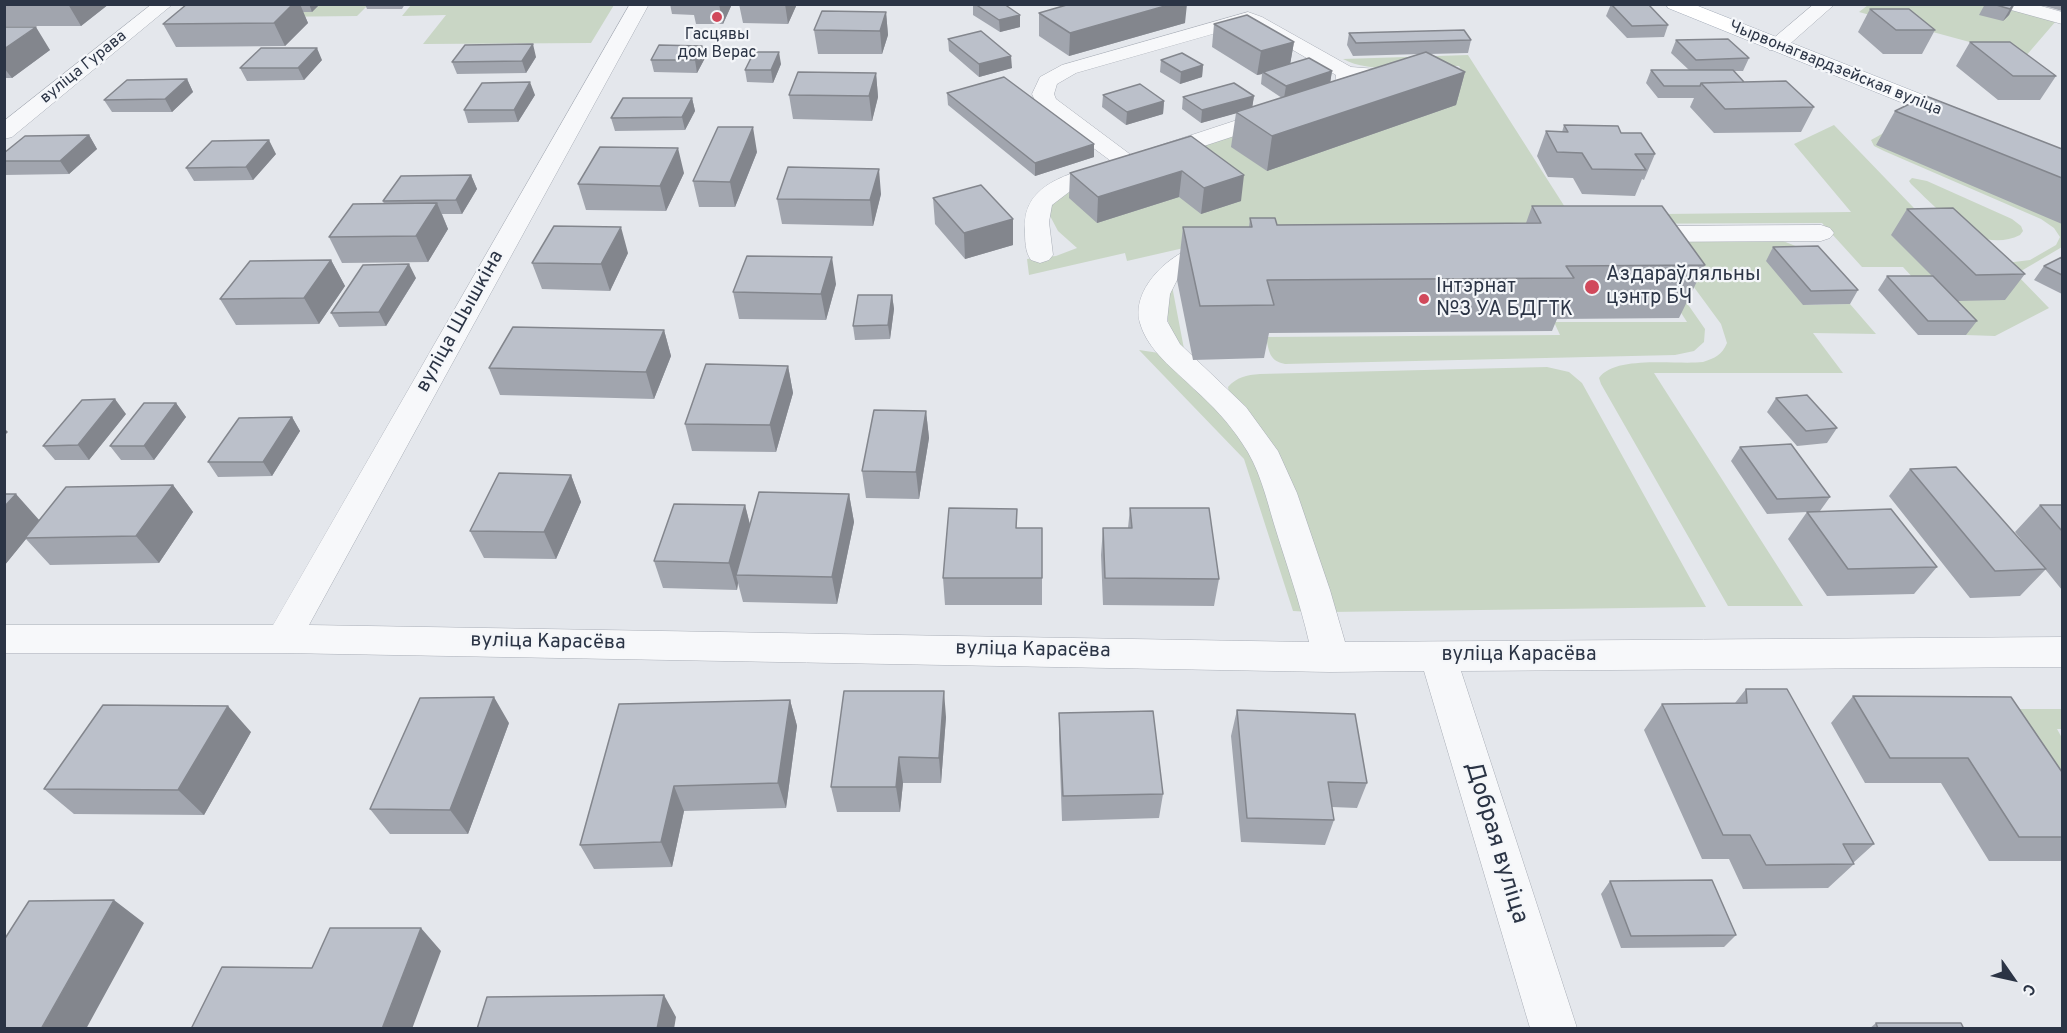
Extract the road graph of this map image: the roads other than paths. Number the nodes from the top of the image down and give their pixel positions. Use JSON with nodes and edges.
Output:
{"nodes":[{"id":1,"x":164,"y":4,"type":"edge"},
{"id":2,"x":640,"y":4,"type":"edge"},
{"id":3,"x":1225,"y":4,"type":"edge"},
{"id":4,"x":1675,"y":4,"type":"edge"},
{"id":5,"x":1826,"y":4,"type":"edge"},
{"id":6,"x":2011,"y":4,"type":"edge"},
{"id":7,"x":1248,"y":18,"type":"junction"},
{"id":8,"x":2062,"y":18,"type":"edge"},
{"id":9,"x":1776,"y":46,"type":"junction"},
{"id":10,"x":1392,"y":72,"type":"edge"},
{"id":11,"x":1347,"y":73,"type":"junction"},
{"id":12,"x":1975,"y":124,"type":"edge"},
{"id":13,"x":4,"y":132,"type":"edge"},
{"id":14,"x":1128,"y":163,"type":"junction"},
{"id":15,"x":1821,"y":233,"type":"dead end"},
{"id":16,"x":1615,"y":234,"type":"edge"},
{"id":17,"x":1246,"y":243,"type":"edge"},
{"id":18,"x":1040,"y":255,"type":"dead end"},
{"id":19,"x":4,"y":639,"type":"edge"},
{"id":20,"x":283,"y":639,"type":"junction"},
{"id":21,"x":2062,"y":652,"type":"edge"},
{"id":22,"x":1330,"y":657,"type":"junction"},
{"id":23,"x":1438,"y":657,"type":"junction"},
{"id":24,"x":1553,"y":1029,"type":"edge"}],
"edges":[{"from":1,"to":13,"type":"street","name":"вуліца Гурава"},
{"from":2,"to":20,"type":"street","name":"вуліца Шышкіна"},
{"from":3,"to":7,"type":"street"},
{"from":4,"to":9,"type":"main road","name":"Чырвонагвардзейская вуліца"},
{"from":5,"to":9,"type":"street"},
{"from":6,"to":8,"type":"street"},
{"from":7,"to":11,"type":"street"},
{"from":7,"to":14,"type":"street"},
{"from":9,"to":12,"type":"main road","name":"Чырвонагвардзейская вуліца"},
{"from":10,"to":11,"type":"street"},
{"from":11,"to":14,"type":"street"},
{"from":14,"to":18,"type":"street"},
{"from":15,"to":16,"type":"street"},
{"from":17,"to":22,"type":"street"},
{"from":19,"to":20,"type":"street","name":"вуліца Карасёва"},
{"from":20,"to":22,"type":"street","name":"вуліца Карасёва"},
{"from":21,"to":23,"type":"street","name":"вуліца Карасёва"},
{"from":22,"to":23,"type":"street","name":"вуліца Карасёва"},
{"from":23,"to":24,"type":"street","name":"Добрая вуліца"}]}
